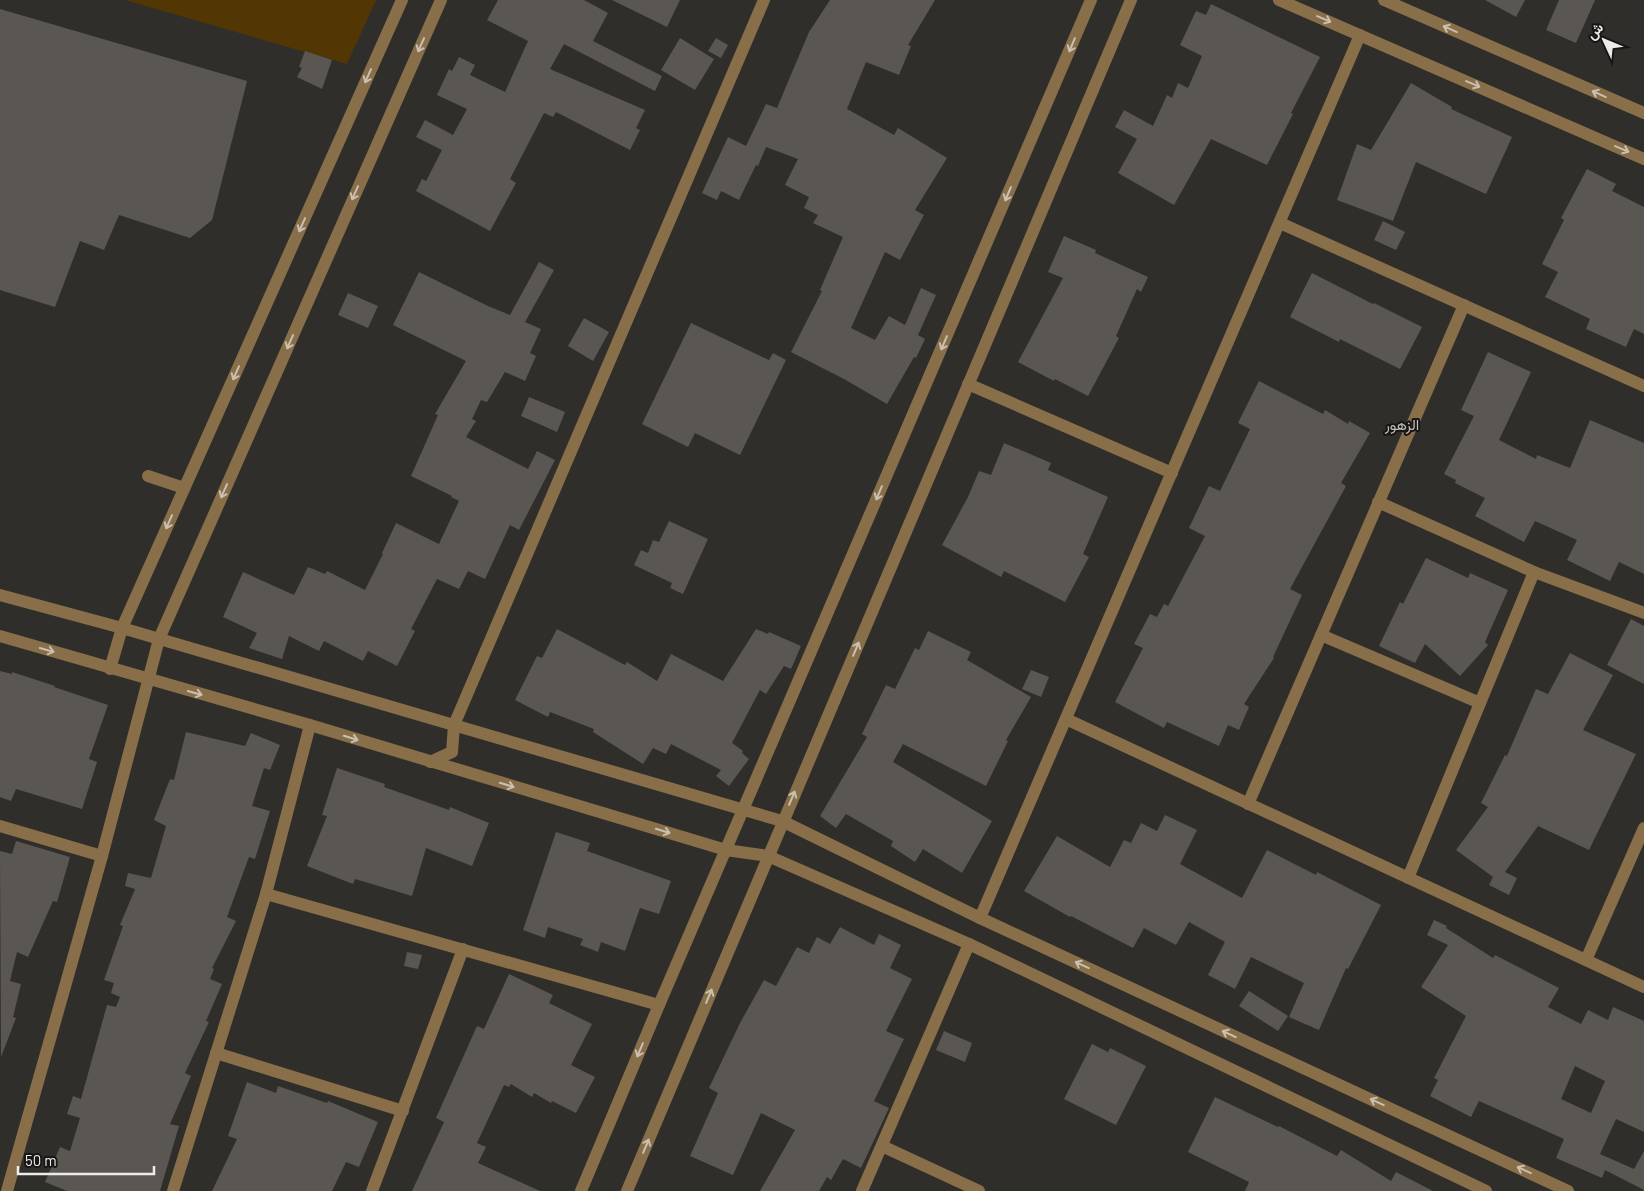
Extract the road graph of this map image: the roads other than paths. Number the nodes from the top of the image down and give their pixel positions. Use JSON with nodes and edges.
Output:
{"nodes":[{"id":1,"x":402,"y":0,"type":"edge"},
{"id":2,"x":440,"y":0,"type":"edge"},
{"id":3,"x":764,"y":0,"type":"edge"},
{"id":4,"x":1091,"y":0,"type":"edge"},
{"id":5,"x":1131,"y":0,"type":"edge"},
{"id":6,"x":1279,"y":0,"type":"edge"},
{"id":7,"x":1384,"y":0,"type":"edge"},
{"id":8,"x":1360,"y":35,"type":"junction"},
{"id":9,"x":1644,"y":113,"type":"edge"},
{"id":10,"x":1644,"y":158,"type":"edge"},
{"id":11,"x":1280,"y":223,"type":"junction"},
{"id":12,"x":1464,"y":305,"type":"junction"},
{"id":13,"x":968,"y":384,"type":"junction"},
{"id":14,"x":1644,"y":386,"type":"edge"},
{"id":15,"x":1172,"y":473,"type":"junction"},
{"id":16,"x":148,"y":476,"type":"dead end"},
{"id":17,"x":184,"y":488,"type":"junction"},
{"id":18,"x":1378,"y":502,"type":"junction"},
{"id":19,"x":1534,"y":572,"type":"junction"},
{"id":20,"x":0,"y":595,"type":"edge"},
{"id":21,"x":1644,"y":613,"type":"edge"},
{"id":22,"x":122,"y":628,"type":"junction"},
{"id":23,"x":1321,"y":635,"type":"junction"},
{"id":24,"x":0,"y":636,"type":"edge"},
{"id":25,"x":159,"y":639,"type":"junction"},
{"id":26,"x":110,"y":669,"type":"junction"},
{"id":27,"x":148,"y":680,"type":"junction"},
{"id":28,"x":1480,"y":703,"type":"junction"},
{"id":29,"x":1066,"y":719,"type":"junction"},
{"id":30,"x":310,"y":725,"type":"junction"},
{"id":31,"x":454,"y":725,"type":"junction"},
{"id":32,"x":430,"y":762,"type":"junction"},
{"id":33,"x":1248,"y":804,"type":"junction"},
{"id":34,"x":743,"y":809,"type":"junction"},
{"id":35,"x":782,"y":821,"type":"junction"},
{"id":36,"x":0,"y":826,"type":"edge"},
{"id":37,"x":1644,"y":828,"type":"edge"},
{"id":38,"x":726,"y":850,"type":"junction"},
{"id":39,"x":102,"y":856,"type":"junction"},
{"id":40,"x":768,"y":856,"type":"junction"},
{"id":41,"x":1408,"y":878,"type":"junction"},
{"id":42,"x":266,"y":894,"type":"junction"},
{"id":43,"x":980,"y":918,"type":"junction"},
{"id":44,"x":969,"y":944,"type":"junction"},
{"id":45,"x":463,"y":949,"type":"junction"},
{"id":46,"x":1586,"y":960,"type":"junction"},
{"id":47,"x":1644,"y":987,"type":"edge"},
{"id":48,"x":659,"y":1005,"type":"junction"},
{"id":49,"x":216,"y":1053,"type":"junction"},
{"id":50,"x":403,"y":1111,"type":"junction"},
{"id":51,"x":882,"y":1146,"type":"junction"},
{"id":52,"x":1480,"y":1190,"type":"edge"},
{"id":53,"x":7,"y":1191,"type":"edge"},
{"id":54,"x":173,"y":1191,"type":"edge"},
{"id":55,"x":372,"y":1191,"type":"edge"},
{"id":56,"x":581,"y":1191,"type":"edge"},
{"id":57,"x":627,"y":1191,"type":"edge"},
{"id":58,"x":862,"y":1191,"type":"edge"},
{"id":59,"x":979,"y":1191,"type":"edge"},
{"id":60,"x":1568,"y":1191,"type":"edge"}],
"edges":[{"from":1,"to":17,"type":"street","one_way":true},
{"from":2,"to":25,"type":"street","one_way":true},
{"from":3,"to":31,"type":"street"},
{"from":4,"to":34,"type":"street","one_way":true},
{"from":5,"to":13,"type":"street"},
{"from":6,"to":8,"type":"street","one_way":true},
{"from":9,"to":7,"type":"street","one_way":true},
{"from":8,"to":10,"type":"street","one_way":true},
{"from":8,"to":11,"type":"street"},
{"from":11,"to":12,"type":"street"},
{"from":11,"to":15,"type":"street"},
{"from":12,"to":14,"type":"street"},
{"from":12,"to":18,"type":"street"},
{"from":13,"to":15,"type":"street"},
{"from":35,"to":13,"type":"street","one_way":true},
{"from":15,"to":29,"type":"street"},
{"from":16,"to":17,"type":"street"},
{"from":17,"to":22,"type":"street","one_way":true},
{"from":18,"to":19,"type":"street"},
{"from":18,"to":23,"type":"street"},
{"from":19,"to":21,"type":"street"},
{"from":19,"to":28,"type":"street"},
{"from":20,"to":22,"type":"street"},
{"from":22,"to":25,"type":"street"},
{"from":22,"to":26,"type":"street"},
{"from":23,"to":28,"type":"street"},
{"from":23,"to":33,"type":"street"},
{"from":24,"to":26,"type":"street","one_way":true},
{"from":25,"to":27,"type":"street"},
{"from":25,"to":31,"type":"street"},
{"from":26,"to":27,"type":"street"},
{"from":27,"to":30,"type":"street","one_way":true},
{"from":27,"to":39,"type":"street"},
{"from":28,"to":41,"type":"street"},
{"from":29,"to":33,"type":"street"},
{"from":29,"to":43,"type":"street"},
{"from":30,"to":32,"type":"street","one_way":true},
{"from":30,"to":42,"type":"street"},
{"from":31,"to":32,"type":"street"},
{"from":31,"to":34,"type":"street"},
{"from":32,"to":38,"type":"street","one_way":true},
{"from":33,"to":41,"type":"street"},
{"from":34,"to":35,"type":"street"},
{"from":34,"to":38,"type":"street"},
{"from":35,"to":40,"type":"street"},
{"from":35,"to":43,"type":"street"},
{"from":36,"to":39,"type":"street"},
{"from":37,"to":46,"type":"street"},
{"from":38,"to":40,"type":"street"},
{"from":38,"to":48,"type":"street"},
{"from":39,"to":53,"type":"street"},
{"from":40,"to":44,"type":"street"},
{"from":57,"to":40,"type":"street","one_way":true},
{"from":41,"to":46,"type":"street"},
{"from":42,"to":45,"type":"street"},
{"from":42,"to":49,"type":"street"},
{"from":60,"to":43,"type":"street","one_way":true},
{"from":44,"to":51,"type":"street"},
{"from":44,"to":52,"type":"street"},
{"from":45,"to":48,"type":"street"},
{"from":45,"to":50,"type":"street"},
{"from":46,"to":47,"type":"street"},
{"from":48,"to":56,"type":"street","one_way":true},
{"from":49,"to":50,"type":"street"},
{"from":49,"to":54,"type":"street"},
{"from":50,"to":55,"type":"street"},
{"from":51,"to":58,"type":"street"},
{"from":51,"to":59,"type":"street"}]}
